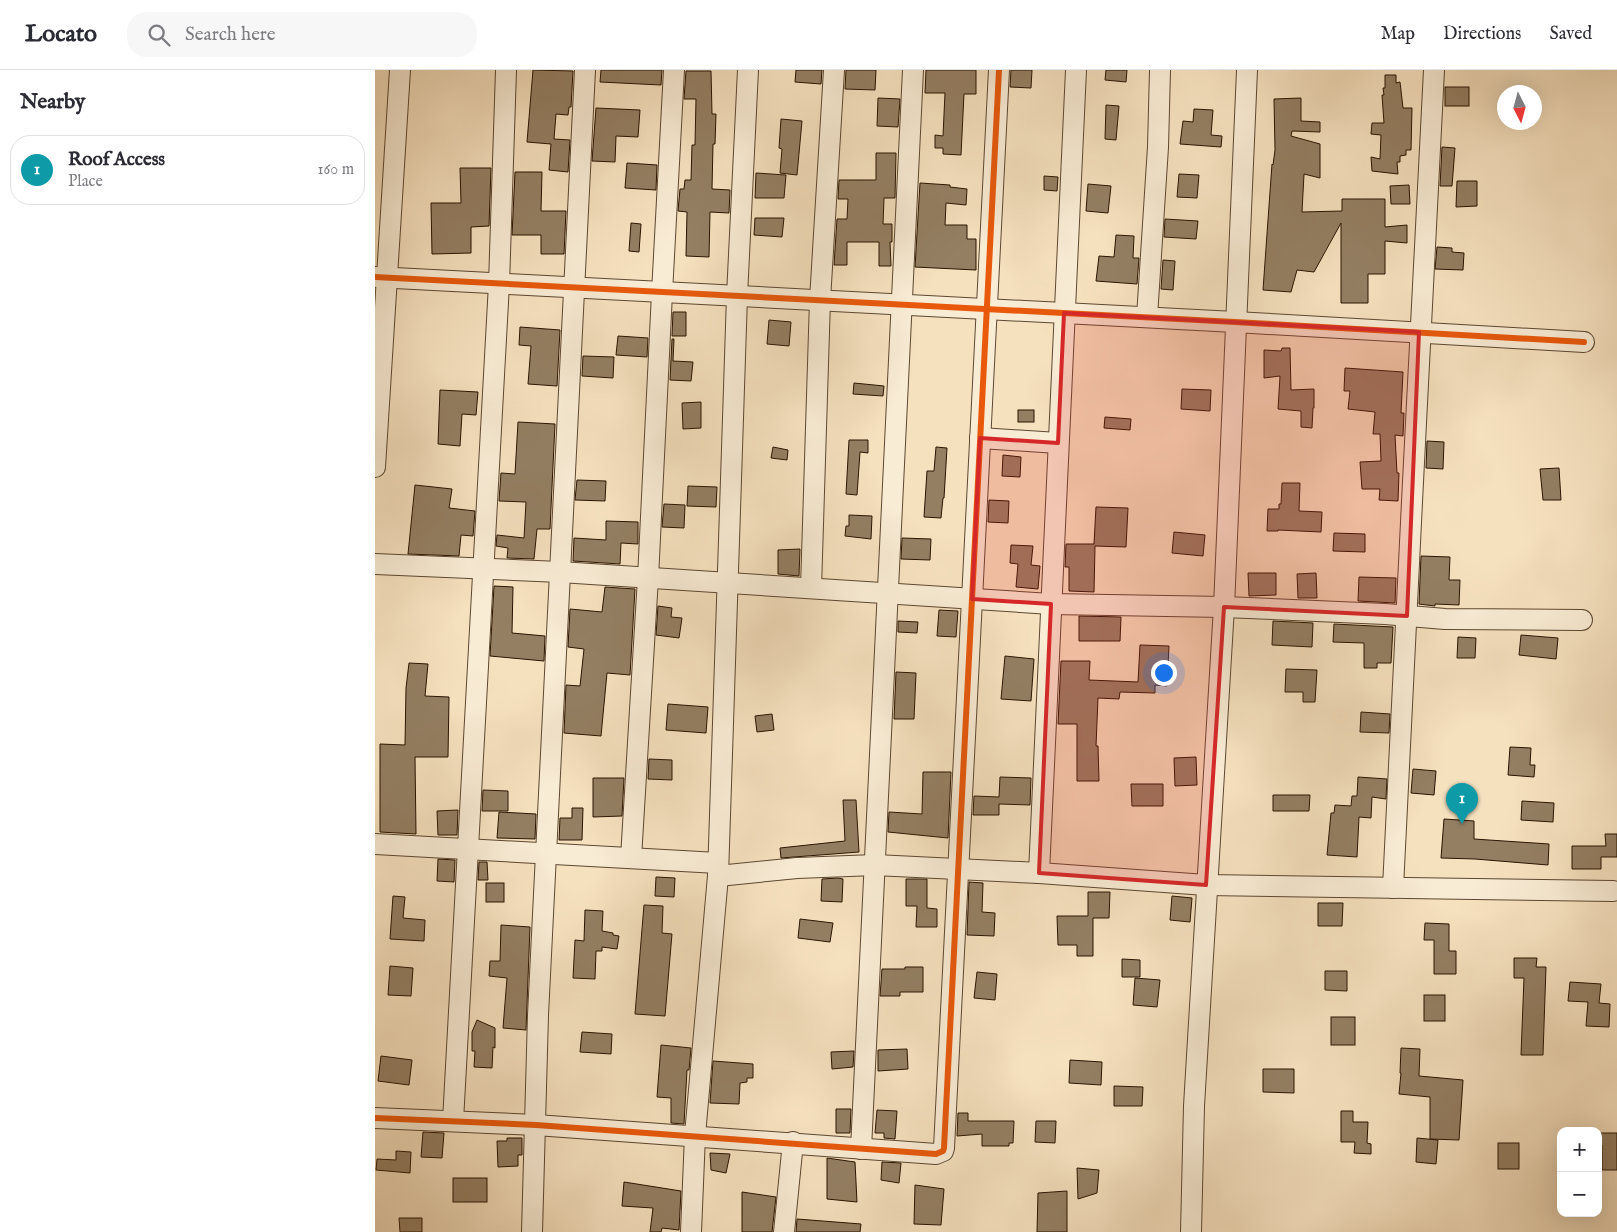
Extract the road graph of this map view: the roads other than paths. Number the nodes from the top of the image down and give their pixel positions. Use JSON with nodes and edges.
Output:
{"nodes":[{"id":1,"x":399,"y":70,"type":"edge"},
{"id":2,"x":505,"y":70,"type":"edge"},
{"id":3,"x":585,"y":70,"type":"edge"},
{"id":4,"x":674,"y":70,"type":"edge"},
{"id":5,"x":748,"y":70,"type":"edge"},
{"id":6,"x":834,"y":70,"type":"edge"},
{"id":7,"x":913,"y":70,"type":"edge"},
{"id":8,"x":999,"y":70,"type":"edge"},
{"id":9,"x":1076,"y":70,"type":"edge"},
{"id":10,"x":1160,"y":70,"type":"edge"},
{"id":11,"x":1247,"y":70,"type":"edge"},
{"id":12,"x":1434,"y":70,"type":"edge"},
{"id":13,"x":381,"y":278,"type":"edge"},
{"id":14,"x":499,"y":284,"type":"junction"},
{"id":15,"x":574,"y":288,"type":"junction"},
{"id":16,"x":661,"y":293,"type":"junction"},
{"id":17,"x":737,"y":296,"type":"junction"},
{"id":18,"x":820,"y":300,"type":"junction"},
{"id":19,"x":902,"y":305,"type":"junction"},
{"id":20,"x":987,"y":309,"type":"junction"},
{"id":21,"x":1064,"y":313,"type":"junction"},
{"id":22,"x":1147,"y":317,"type":"junction"},
{"id":23,"x":1235,"y":322,"type":"junction"},
{"id":24,"x":1419,"y":332,"type":"junction"},
{"id":25,"x":1583,"y":342,"type":"dead end"},
{"id":26,"x":980,"y":438,"type":"junction"},
{"id":27,"x":1058,"y":443,"type":"junction"},
{"id":28,"x":375,"y":467,"type":"edge"},
{"id":29,"x":375,"y":564,"type":"edge"},
{"id":30,"x":483,"y":568,"type":"junction"},
{"id":31,"x":560,"y":572,"type":"junction"},
{"id":32,"x":648,"y":578,"type":"junction"},
{"id":33,"x":728,"y":583,"type":"junction"},
{"id":34,"x":811,"y":588,"type":"junction"},
{"id":35,"x":888,"y":593,"type":"junction"},
{"id":36,"x":972,"y":599,"type":"junction"},
{"id":37,"x":1051,"y":604,"type":"junction"},
{"id":38,"x":1224,"y":607,"type":"junction"},
{"id":39,"x":1407,"y":616,"type":"junction"},
{"id":40,"x":1582,"y":620,"type":"dead end"},
{"id":41,"x":375,"y":844,"type":"edge"},
{"id":42,"x":469,"y":849,"type":"junction"},
{"id":43,"x":546,"y":853,"type":"junction"},
{"id":44,"x":631,"y":858,"type":"junction"},
{"id":45,"x":875,"y":865,"type":"junction"},
{"id":46,"x":718,"y":869,"type":"junction"},
{"id":47,"x":958,"y":869,"type":"junction"},
{"id":48,"x":1039,"y":873,"type":"junction"},
{"id":49,"x":1206,"y":885,"type":"junction"},
{"id":50,"x":1393,"y":888,"type":"junction"},
{"id":51,"x":1613,"y":892,"type":"dead end"},
{"id":52,"x":375,"y":1118,"type":"edge"},
{"id":53,"x":453,"y":1121,"type":"junction"},
{"id":54,"x":535,"y":1125,"type":"junction"},
{"id":55,"x":695,"y":1135,"type":"junction"},
{"id":56,"x":793,"y":1142,"type":"junction"},
{"id":57,"x":861,"y":1149,"type":"junction"},
{"id":58,"x":532,"y":1232,"type":"edge"},
{"id":59,"x":691,"y":1232,"type":"edge"},
{"id":60,"x":784,"y":1232,"type":"edge"},
{"id":61,"x":1191,"y":1232,"type":"edge"}],
"edges":[{"from":1,"to":13,"type":"street"},
{"from":2,"to":14,"type":"street"},
{"from":3,"to":15,"type":"street"},
{"from":4,"to":16,"type":"street"},
{"from":5,"to":17,"type":"street"},
{"from":6,"to":18,"type":"street"},
{"from":7,"to":19,"type":"street"},
{"from":8,"to":20,"type":"street"},
{"from":9,"to":21,"type":"street"},
{"from":10,"to":22,"type":"street"},
{"from":11,"to":23,"type":"street"},
{"from":12,"to":24,"type":"street"},
{"from":13,"to":14,"type":"street"},
{"from":13,"to":28,"type":"street"},
{"from":14,"to":15,"type":"street"},
{"from":14,"to":30,"type":"street"},
{"from":15,"to":16,"type":"street"},
{"from":15,"to":31,"type":"street"},
{"from":16,"to":17,"type":"street"},
{"from":16,"to":32,"type":"street"},
{"from":17,"to":18,"type":"street"},
{"from":17,"to":33,"type":"street"},
{"from":18,"to":19,"type":"street"},
{"from":18,"to":34,"type":"street"},
{"from":19,"to":20,"type":"street"},
{"from":19,"to":35,"type":"street"},
{"from":20,"to":21,"type":"street"},
{"from":20,"to":26,"type":"street"},
{"from":21,"to":22,"type":"street"},
{"from":21,"to":27,"type":"street"},
{"from":22,"to":23,"type":"street"},
{"from":23,"to":24,"type":"street"},
{"from":23,"to":38,"type":"street"},
{"from":24,"to":25,"type":"street"},
{"from":24,"to":39,"type":"street"},
{"from":26,"to":27,"type":"street"},
{"from":26,"to":36,"type":"street"},
{"from":27,"to":37,"type":"street"},
{"from":29,"to":30,"type":"street"},
{"from":30,"to":31,"type":"street"},
{"from":30,"to":42,"type":"street"},
{"from":31,"to":32,"type":"street"},
{"from":31,"to":43,"type":"street"},
{"from":32,"to":33,"type":"street"},
{"from":32,"to":44,"type":"street"},
{"from":33,"to":34,"type":"street"},
{"from":33,"to":46,"type":"street"},
{"from":34,"to":35,"type":"street"},
{"from":35,"to":36,"type":"street"},
{"from":35,"to":45,"type":"street"},
{"from":36,"to":37,"type":"street"},
{"from":36,"to":47,"type":"street"},
{"from":37,"to":38,"type":"street"},
{"from":37,"to":48,"type":"street"},
{"from":38,"to":39,"type":"street"},
{"from":38,"to":49,"type":"street"},
{"from":39,"to":40,"type":"street"},
{"from":39,"to":50,"type":"street"},
{"from":41,"to":42,"type":"street"},
{"from":42,"to":43,"type":"street"},
{"from":42,"to":53,"type":"street"},
{"from":43,"to":44,"type":"street"},
{"from":43,"to":54,"type":"street"},
{"from":44,"to":46,"type":"street"},
{"from":45,"to":46,"type":"street"},
{"from":45,"to":47,"type":"street"},
{"from":45,"to":57,"type":"street"},
{"from":46,"to":55,"type":"street"},
{"from":47,"to":48,"type":"street"},
{"from":47,"to":57,"type":"street"},
{"from":48,"to":49,"type":"street"},
{"from":49,"to":50,"type":"street"},
{"from":49,"to":61,"type":"street"},
{"from":50,"to":51,"type":"street"},
{"from":52,"to":53,"type":"street"},
{"from":53,"to":54,"type":"street"},
{"from":54,"to":55,"type":"street"},
{"from":54,"to":58,"type":"street"},
{"from":55,"to":56,"type":"street"},
{"from":55,"to":59,"type":"street"},
{"from":56,"to":57,"type":"street"},
{"from":56,"to":60,"type":"street"}]}
